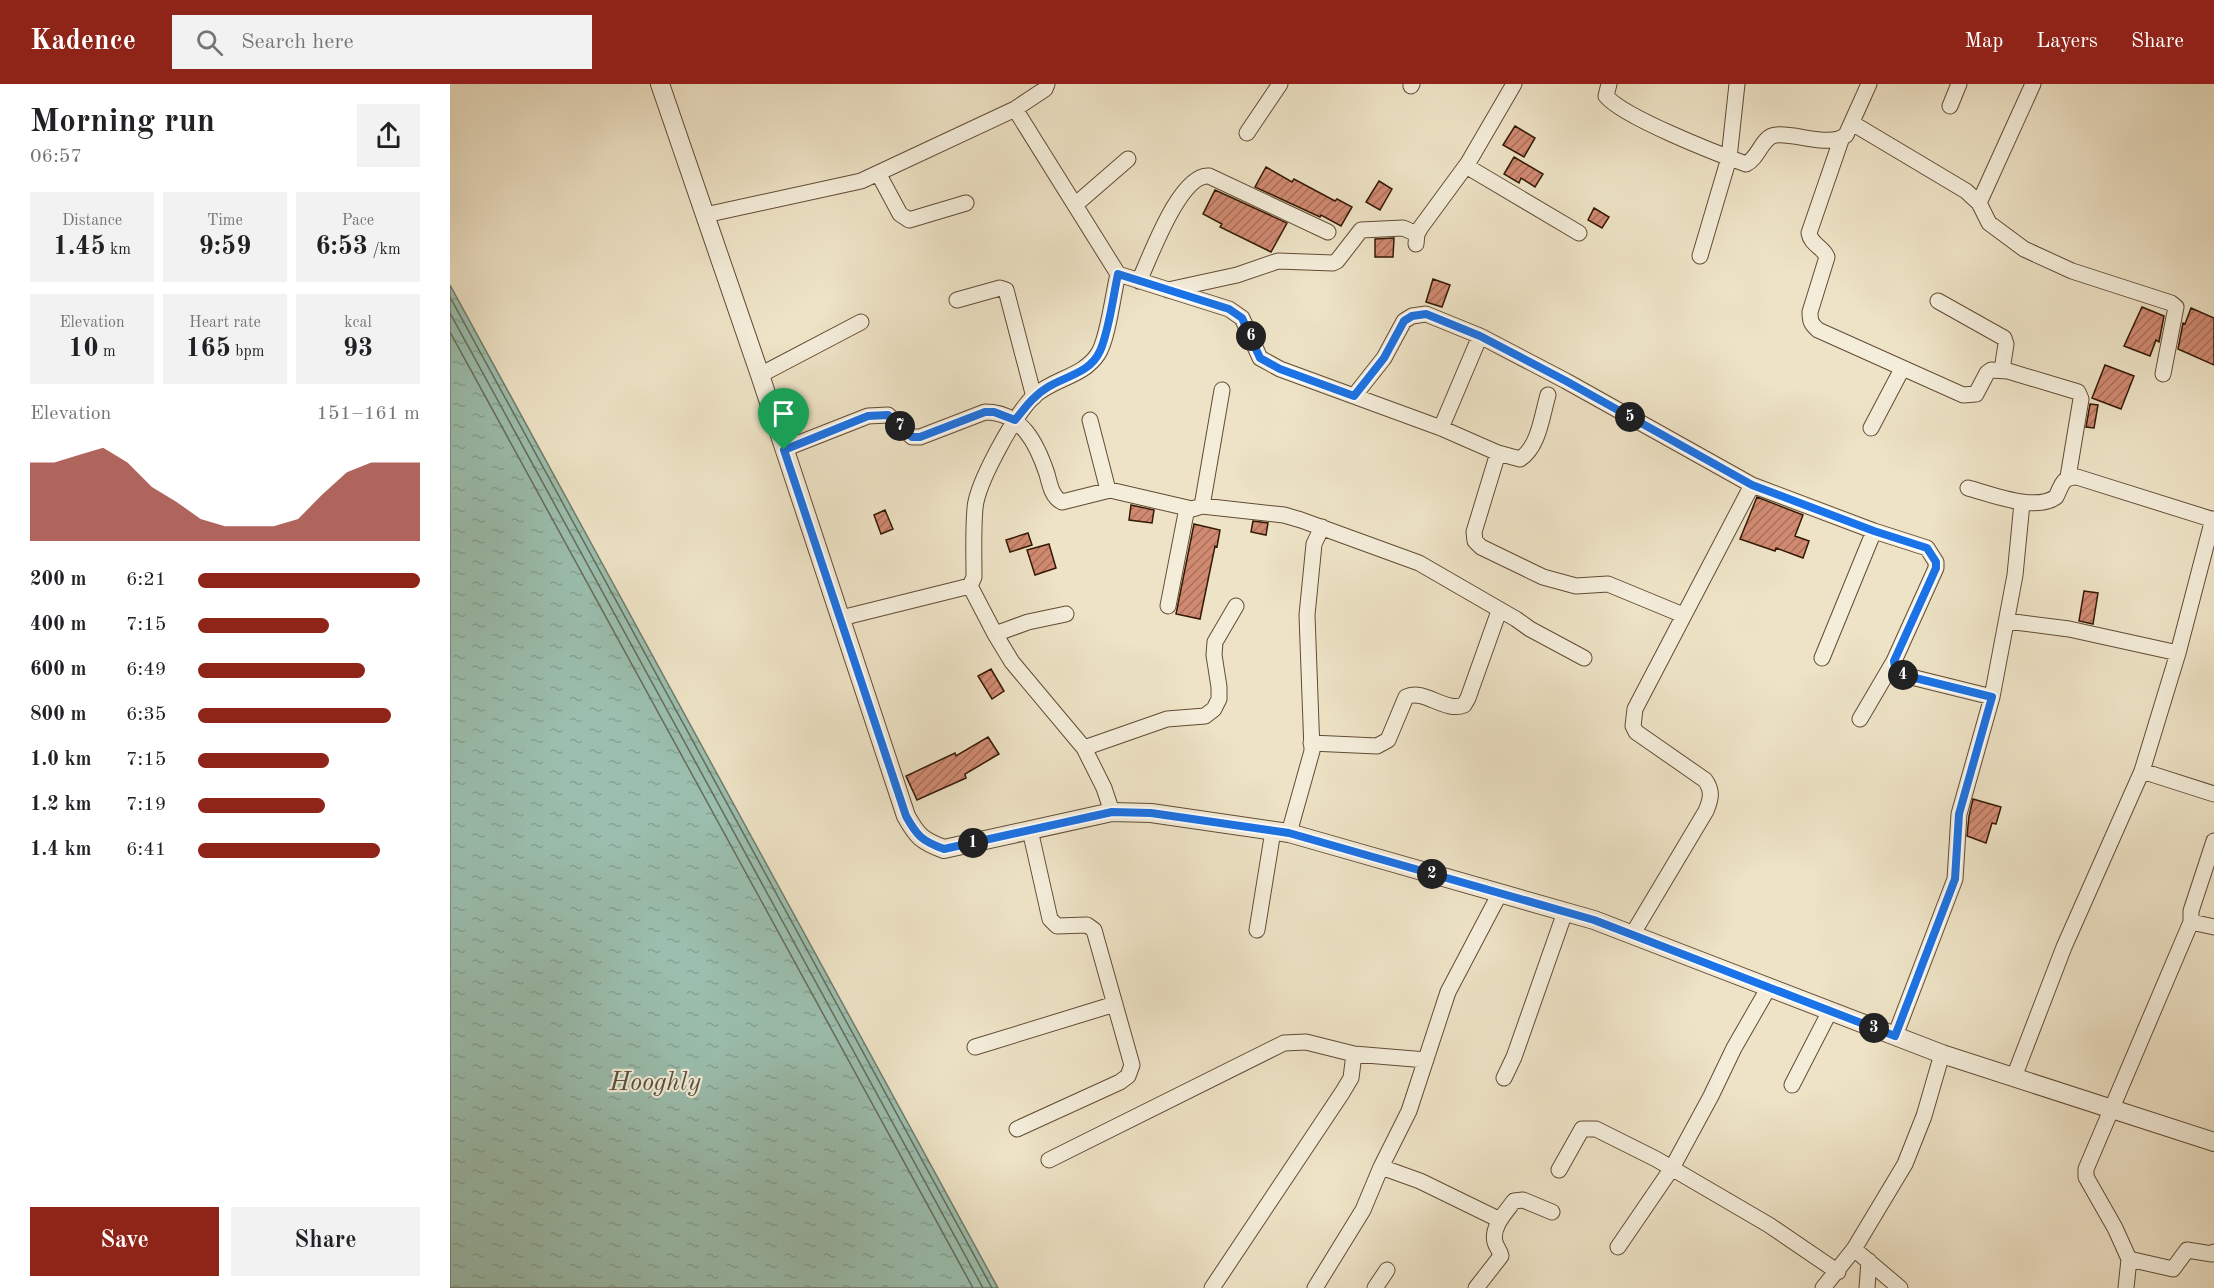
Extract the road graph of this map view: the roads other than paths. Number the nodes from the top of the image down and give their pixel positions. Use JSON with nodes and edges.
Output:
{"nodes":[{"id":1,"x":660,"y":84,"type":"edge"},
{"id":2,"x":1047,"y":84,"type":"edge"},
{"id":3,"x":1280,"y":84,"type":"edge"},
{"id":4,"x":1514,"y":84,"type":"edge"},
{"id":5,"x":1609,"y":84,"type":"edge"},
{"id":6,"x":1737,"y":84,"type":"edge"},
{"id":7,"x":1869,"y":84,"type":"edge"},
{"id":8,"x":1959,"y":84,"type":"edge"},
{"id":9,"x":2033,"y":84,"type":"edge"},
{"id":10,"x":1950,"y":106,"type":"dead end"},
{"id":11,"x":1015,"y":109,"type":"junction"},
{"id":12,"x":1852,"y":123,"type":"junction"},
{"id":13,"x":1247,"y":133,"type":"dead end"},
{"id":14,"x":1841,"y":140,"type":"junction"},
{"id":15,"x":1729,"y":158,"type":"junction"},
{"id":16,"x":1128,"y":159,"type":"dead end"},
{"id":17,"x":1466,"y":166,"type":"junction"},
{"id":18,"x":878,"y":173,"type":"junction"},
{"id":19,"x":1979,"y":202,"type":"junction"},
{"id":20,"x":966,"y":203,"type":"dead end"},
{"id":21,"x":1075,"y":205,"type":"junction"},
{"id":22,"x":705,"y":215,"type":"junction"},
{"id":23,"x":1328,"y":232,"type":"dead end"},
{"id":24,"x":1579,"y":233,"type":"dead end"},
{"id":25,"x":1700,"y":256,"type":"dead end"},
{"id":26,"x":1118,"y":274,"type":"junction"},
{"id":27,"x":1138,"y":281,"type":"junction"},
{"id":28,"x":1168,"y":290,"type":"junction"},
{"id":29,"x":957,"y":300,"type":"dead end"},
{"id":30,"x":1938,"y":301,"type":"dead end"},
{"id":31,"x":861,"y":322,"type":"dead end"},
{"id":32,"x":1480,"y":336,"type":"junction"},
{"id":33,"x":1902,"y":369,"type":"junction"},
{"id":34,"x":2002,"y":370,"type":"junction"},
{"id":35,"x":2163,"y":374,"type":"dead end"},
{"id":36,"x":759,"y":375,"type":"junction"},
{"id":37,"x":1222,"y":390,"type":"dead end"},
{"id":38,"x":1548,"y":395,"type":"dead end"},
{"id":39,"x":1354,"y":396,"type":"junction"},
{"id":40,"x":1034,"y":397,"type":"junction"},
{"id":41,"x":1015,"y":420,"type":"junction"},
{"id":42,"x":1090,"y":420,"type":"dead end"},
{"id":43,"x":1441,"y":428,"type":"junction"},
{"id":44,"x":1871,"y":429,"type":"dead end"},
{"id":45,"x":784,"y":450,"type":"junction"},
{"id":46,"x":1498,"y":453,"type":"junction"},
{"id":47,"x":2068,"y":477,"type":"junction"},
{"id":48,"x":1752,"y":485,"type":"junction"},
{"id":49,"x":1968,"y":488,"type":"dead end"},
{"id":50,"x":1108,"y":490,"type":"junction"},
{"id":51,"x":2022,"y":503,"type":"junction"},
{"id":52,"x":1195,"y":507,"type":"junction"},
{"id":53,"x":2213,"y":519,"type":"edge"},
{"id":54,"x":1322,"y":527,"type":"junction"},
{"id":55,"x":1874,"y":531,"type":"junction"},
{"id":56,"x":970,"y":586,"type":"junction"},
{"id":57,"x":1168,"y":606,"type":"dead end"},
{"id":58,"x":1236,"y":606,"type":"dead end"},
{"id":59,"x":1499,"y":611,"type":"junction"},
{"id":60,"x":1066,"y":614,"type":"dead end"},
{"id":61,"x":1683,"y":615,"type":"junction"},
{"id":62,"x":840,"y":618,"type":"junction"},
{"id":63,"x":2007,"y":621,"type":"junction"},
{"id":64,"x":995,"y":634,"type":"junction"},
{"id":65,"x":2178,"y":653,"type":"junction"},
{"id":66,"x":1584,"y":658,"type":"dead end"},
{"id":67,"x":1822,"y":658,"type":"dead end"},
{"id":68,"x":1894,"y":661,"type":"junction"},
{"id":69,"x":1992,"y":697,"type":"junction"},
{"id":70,"x":1860,"y":719,"type":"dead end"},
{"id":71,"x":1311,"y":743,"type":"junction"},
{"id":72,"x":1084,"y":748,"type":"junction"},
{"id":73,"x":2142,"y":771,"type":"junction"},
{"id":74,"x":2214,"y":794,"type":"edge"},
{"id":75,"x":1112,"y":812,"type":"junction"},
{"id":76,"x":1030,"y":830,"type":"junction"},
{"id":77,"x":1281,"y":832,"type":"junction"},
{"id":78,"x":2214,"y":841,"type":"edge"},
{"id":79,"x":1500,"y":893,"type":"junction"},
{"id":80,"x":1565,"y":912,"type":"junction"},
{"id":81,"x":2191,"y":922,"type":"junction"},
{"id":82,"x":2214,"y":927,"type":"edge"},
{"id":83,"x":1257,"y":930,"type":"dead end"},
{"id":84,"x":1632,"y":935,"type":"junction"},
{"id":85,"x":1769,"y":987,"type":"junction"},
{"id":86,"x":1115,"y":1004,"type":"junction"},
{"id":87,"x":1830,"y":1011,"type":"junction"},
{"id":88,"x":1895,"y":1036,"type":"junction"},
{"id":89,"x":975,"y":1047,"type":"dead end"},
{"id":90,"x":1354,"y":1054,"type":"junction"},
{"id":91,"x":1942,"y":1054,"type":"junction"},
{"id":92,"x":1426,"y":1060,"type":"junction"},
{"id":93,"x":2014,"y":1077,"type":"junction"},
{"id":94,"x":1504,"y":1078,"type":"dead end"},
{"id":95,"x":1792,"y":1085,"type":"dead end"},
{"id":96,"x":2112,"y":1109,"type":"junction"},
{"id":97,"x":1017,"y":1129,"type":"dead end"},
{"id":98,"x":2214,"y":1142,"type":"edge"},
{"id":99,"x":1048,"y":1160,"type":"dead end"},
{"id":100,"x":1381,"y":1167,"type":"junction"},
{"id":101,"x":1672,"y":1168,"type":"junction"},
{"id":102,"x":1559,"y":1170,"type":"dead end"},
{"id":103,"x":1552,"y":1212,"type":"dead end"},
{"id":104,"x":1500,"y":1220,"type":"junction"},
{"id":105,"x":1618,"y":1248,"type":"dead end"},
{"id":106,"x":1854,"y":1249,"type":"junction"},
{"id":107,"x":2214,"y":1252,"type":"edge"},
{"id":108,"x":2129,"y":1259,"type":"junction"},
{"id":109,"x":1869,"y":1261,"type":"junction"},
{"id":110,"x":1386,"y":1270,"type":"dead end"},
{"id":111,"x":1838,"y":1272,"type":"junction"},
{"id":112,"x":1212,"y":1288,"type":"edge"},
{"id":113,"x":1315,"y":1288,"type":"edge"},
{"id":114,"x":1376,"y":1288,"type":"edge"},
{"id":115,"x":1476,"y":1288,"type":"edge"},
{"id":116,"x":1823,"y":1288,"type":"edge"},
{"id":117,"x":1867,"y":1288,"type":"edge"},
{"id":118,"x":1900,"y":1288,"type":"edge"},
{"id":119,"x":2126,"y":1288,"type":"edge"}],
"edges":[{"from":1,"to":22,"type":"street"},
{"from":2,"to":11,"type":"street"},
{"from":3,"to":13,"type":"street"},
{"from":4,"to":17,"type":"street"},
{"from":5,"to":15,"type":"street"},
{"from":6,"to":15,"type":"street"},
{"from":7,"to":12,"type":"street"},
{"from":8,"to":10,"type":"street"},
{"from":9,"to":19,"type":"street"},
{"from":11,"to":18,"type":"street"},
{"from":11,"to":21,"type":"street"},
{"from":12,"to":14,"type":"street"},
{"from":12,"to":19,"type":"street"},
{"from":14,"to":15,"type":"street"},
{"from":14,"to":33,"type":"street"},
{"from":15,"to":25,"type":"street"},
{"from":16,"to":21,"type":"street"},
{"from":17,"to":24,"type":"street"},
{"from":17,"to":28,"type":"street"},
{"from":18,"to":20,"type":"street"},
{"from":18,"to":22,"type":"street"},
{"from":19,"to":35,"type":"street"},
{"from":21,"to":26,"type":"street"},
{"from":22,"to":36,"type":"street"},
{"from":23,"to":27,"type":"street"},
{"from":26,"to":27,"type":"street"},
{"from":26,"to":40,"type":"street"},
{"from":27,"to":28,"type":"street"},
{"from":28,"to":39,"type":"street"},
{"from":29,"to":40,"type":"street"},
{"from":30,"to":34,"type":"street"},
{"from":31,"to":36,"type":"street"},
{"from":32,"to":39,"type":"street"},
{"from":32,"to":43,"type":"street"},
{"from":32,"to":48,"type":"street"},
{"from":33,"to":34,"type":"street"},
{"from":33,"to":44,"type":"street"},
{"from":34,"to":47,"type":"street"},
{"from":36,"to":45,"type":"street"},
{"from":37,"to":52,"type":"street"},
{"from":38,"to":46,"type":"street"},
{"from":39,"to":43,"type":"street"},
{"from":40,"to":41,"type":"street"},
{"from":41,"to":45,"type":"street"},
{"from":41,"to":50,"type":"street"},
{"from":41,"to":56,"type":"street"},
{"from":42,"to":50,"type":"street"},
{"from":43,"to":46,"type":"street"},
{"from":45,"to":62,"type":"street"},
{"from":46,"to":61,"type":"street"},
{"from":47,"to":51,"type":"street"},
{"from":47,"to":53,"type":"street"},
{"from":48,"to":55,"type":"street"},
{"from":48,"to":61,"type":"street"},
{"from":49,"to":51,"type":"street"},
{"from":50,"to":52,"type":"street"},
{"from":51,"to":63,"type":"street"},
{"from":52,"to":54,"type":"street"},
{"from":52,"to":57,"type":"street"},
{"from":53,"to":65,"type":"street"},
{"from":54,"to":59,"type":"street"},
{"from":54,"to":71,"type":"street"},
{"from":55,"to":67,"type":"street"},
{"from":55,"to":68,"type":"street"},
{"from":56,"to":62,"type":"street"},
{"from":56,"to":64,"type":"street"},
{"from":58,"to":72,"type":"street"},
{"from":59,"to":66,"type":"street"},
{"from":59,"to":71,"type":"street"},
{"from":60,"to":64,"type":"street"},
{"from":61,"to":84,"type":"street"},
{"from":62,"to":76,"type":"street"},
{"from":63,"to":65,"type":"street"},
{"from":63,"to":69,"type":"street"},
{"from":64,"to":72,"type":"street"},
{"from":65,"to":73,"type":"street"},
{"from":68,"to":69,"type":"street"},
{"from":68,"to":70,"type":"street"},
{"from":69,"to":88,"type":"street"},
{"from":71,"to":77,"type":"street"},
{"from":72,"to":75,"type":"street"},
{"from":73,"to":74,"type":"street"},
{"from":73,"to":93,"type":"street"},
{"from":75,"to":76,"type":"street"},
{"from":75,"to":77,"type":"street"},
{"from":76,"to":86,"type":"street"},
{"from":77,"to":79,"type":"street"},
{"from":77,"to":83,"type":"street"},
{"from":78,"to":81,"type":"street"},
{"from":79,"to":80,"type":"street"},
{"from":79,"to":92,"type":"street"},
{"from":80,"to":84,"type":"street"},
{"from":80,"to":94,"type":"street"},
{"from":81,"to":82,"type":"street"},
{"from":81,"to":96,"type":"street"},
{"from":84,"to":85,"type":"street"},
{"from":85,"to":87,"type":"street"},
{"from":85,"to":101,"type":"street"},
{"from":86,"to":89,"type":"street"},
{"from":86,"to":97,"type":"street"},
{"from":87,"to":88,"type":"street"},
{"from":87,"to":95,"type":"street"},
{"from":88,"to":91,"type":"street"},
{"from":90,"to":92,"type":"street"},
{"from":90,"to":99,"type":"street"},
{"from":90,"to":112,"type":"street"},
{"from":91,"to":93,"type":"street"},
{"from":91,"to":106,"type":"street"},
{"from":92,"to":100,"type":"street"},
{"from":93,"to":96,"type":"street"},
{"from":96,"to":98,"type":"street"},
{"from":96,"to":108,"type":"street"},
{"from":100,"to":104,"type":"street"},
{"from":100,"to":113,"type":"street"},
{"from":101,"to":102,"type":"street"},
{"from":101,"to":105,"type":"street"},
{"from":101,"to":111,"type":"street"},
{"from":103,"to":104,"type":"street"},
{"from":104,"to":115,"type":"street"},
{"from":106,"to":109,"type":"street"},
{"from":106,"to":111,"type":"street"},
{"from":107,"to":108,"type":"street"},
{"from":108,"to":119,"type":"street"},
{"from":109,"to":117,"type":"street"},
{"from":109,"to":118,"type":"street"},
{"from":110,"to":114,"type":"street"},
{"from":111,"to":116,"type":"street"}]}
